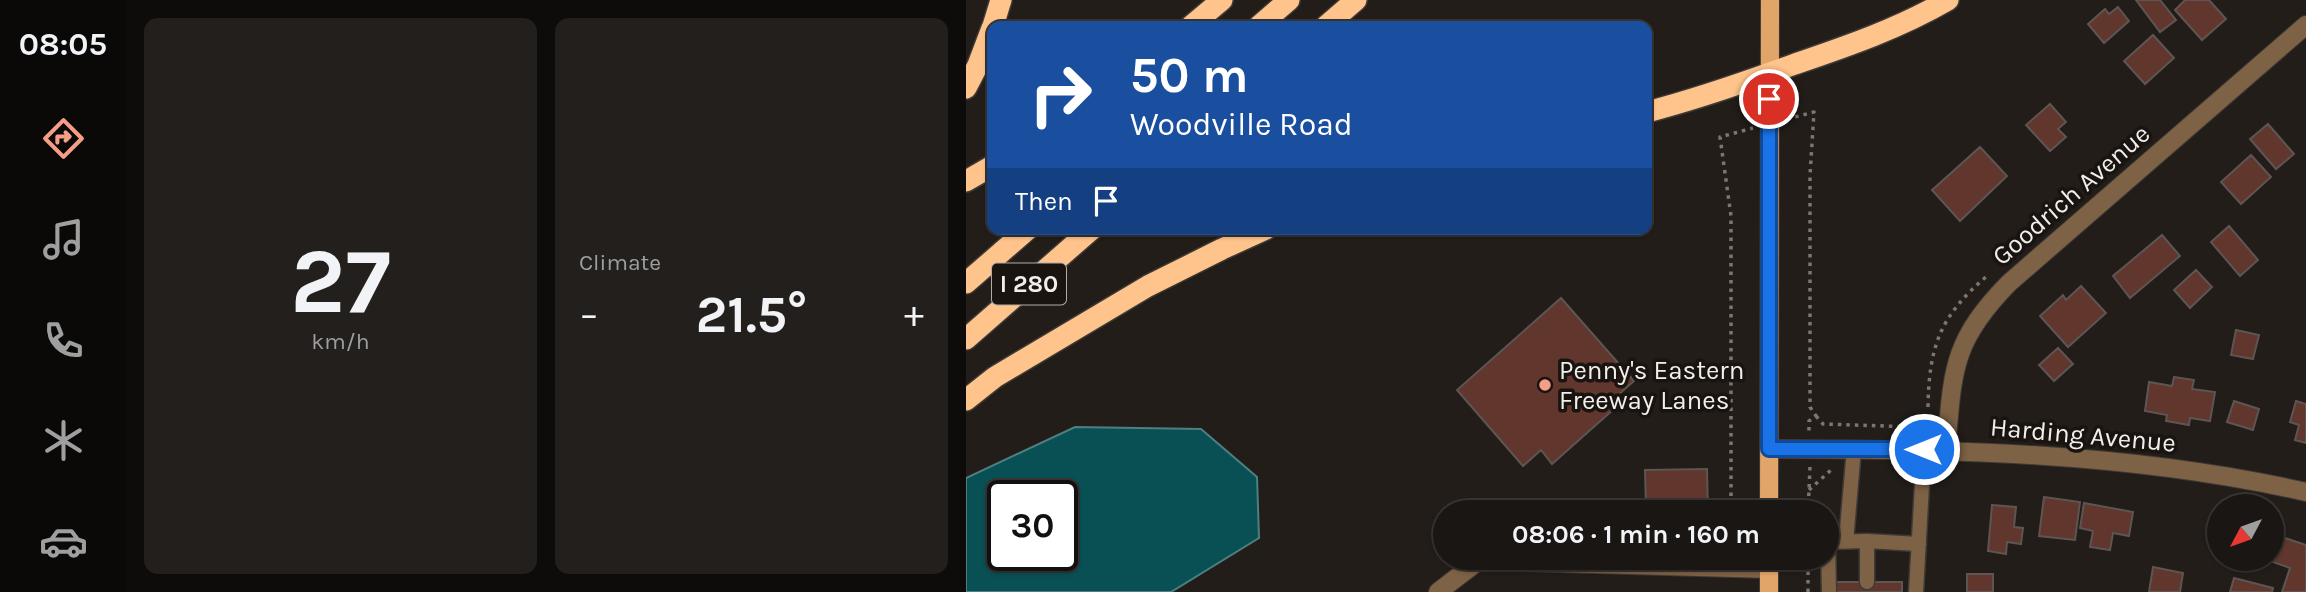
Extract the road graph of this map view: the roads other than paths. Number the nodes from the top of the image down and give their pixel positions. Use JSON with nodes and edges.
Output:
{"nodes":[{"id":1,"x":1001,"y":0,"type":"edge"},
{"id":2,"x":1222,"y":0,"type":"edge"},
{"id":3,"x":1289,"y":0,"type":"edge"},
{"id":4,"x":1356,"y":0,"type":"edge"},
{"id":5,"x":1770,"y":0,"type":"edge"},
{"id":6,"x":1948,"y":0,"type":"edge"},
{"id":7,"x":995,"y":21,"type":"edge"},
{"id":8,"x":1197,"y":21,"type":"edge"},
{"id":9,"x":1265,"y":21,"type":"edge"},
{"id":10,"x":1332,"y":21,"type":"edge"},
{"id":11,"x":2303,"y":34,"type":"edge"},
{"id":12,"x":987,"y":42,"type":"edge"},
{"id":13,"x":1769,"y":74,"type":"junction"},
{"id":14,"x":966,"y":88,"type":"edge"},
{"id":15,"x":1652,"y":110,"type":"edge"},
{"id":16,"x":987,"y":169,"type":"edge"},
{"id":17,"x":966,"y":181,"type":"edge"},
{"id":18,"x":1021,"y":235,"type":"edge"},
{"id":19,"x":1085,"y":235,"type":"edge"},
{"id":20,"x":1253,"y":235,"type":"edge"},
{"id":21,"x":966,"y":283,"type":"edge"},
{"id":22,"x":1084,"y":326,"type":"junction"},
{"id":23,"x":966,"y":339,"type":"edge"},
{"id":24,"x":966,"y":400,"type":"edge"},
{"id":25,"x":966,"y":418,"type":"edge"},
{"id":26,"x":1769,"y":449,"type":"junction"},
{"id":27,"x":1854,"y":449,"type":"junction"},
{"id":28,"x":1924,"y":449,"type":"junction"},
{"id":29,"x":1947,"y":450,"type":"junction"},
{"id":30,"x":2306,"y":492,"type":"edge"},
{"id":31,"x":1769,"y":500,"type":"edge"},
{"id":32,"x":1839,"y":541,"type":"edge"},
{"id":33,"x":1846,"y":541,"type":"junction"},
{"id":34,"x":1867,"y":541,"type":"junction"},
{"id":35,"x":1919,"y":544,"type":"junction"},
{"id":36,"x":1466,"y":570,"type":"edge"},
{"id":37,"x":1769,"y":570,"type":"edge"},
{"id":38,"x":1829,"y":570,"type":"edge"},
{"id":39,"x":1867,"y":582,"type":"dead end"},
{"id":40,"x":1438,"y":592,"type":"edge"},
{"id":41,"x":1769,"y":592,"type":"edge"},
{"id":42,"x":1829,"y":592,"type":"edge"},
{"id":43,"x":1916,"y":592,"type":"edge"}],
"edges":[{"from":1,"to":7,"type":"highway"},
{"from":2,"to":8,"type":"highway"},
{"from":3,"to":9,"type":"highway"},
{"from":4,"to":10,"type":"highway"},
{"from":5,"to":13,"type":"main road"},
{"from":6,"to":13,"type":"highway"},
{"from":11,"to":29,"type":"street","name":"Goodrich Avenue"},
{"from":12,"to":14,"type":"highway"},
{"from":13,"to":15,"type":"highway"},
{"from":13,"to":26,"type":"main road"},
{"from":16,"to":17,"type":"highway"},
{"from":18,"to":21,"type":"highway","number":"I 280"},
{"from":19,"to":23,"type":"highway","number":"I 280"},
{"from":20,"to":22,"type":"highway"},
{"from":22,"to":24,"type":"highway"},
{"from":22,"to":25,"type":"highway"},
{"from":26,"to":27,"type":"street","name":"Harding Avenue"},
{"from":26,"to":31,"type":"main road"},
{"from":27,"to":28,"type":"street","name":"Harding Avenue"},
{"from":27,"to":33,"type":"lane"},
{"from":28,"to":29,"type":"street","name":"Harding Avenue"},
{"from":28,"to":35,"type":"lane"},
{"from":29,"to":30,"type":"street","name":"Harding Avenue"},
{"from":32,"to":33,"type":"lane"},
{"from":33,"to":34,"type":"lane"},
{"from":34,"to":35,"type":"lane"},
{"from":34,"to":39,"type":"lane"},
{"from":35,"to":43,"type":"lane"},
{"from":36,"to":40,"type":"street"},
{"from":37,"to":41,"type":"main road"},
{"from":38,"to":42,"type":"lane"}]}
